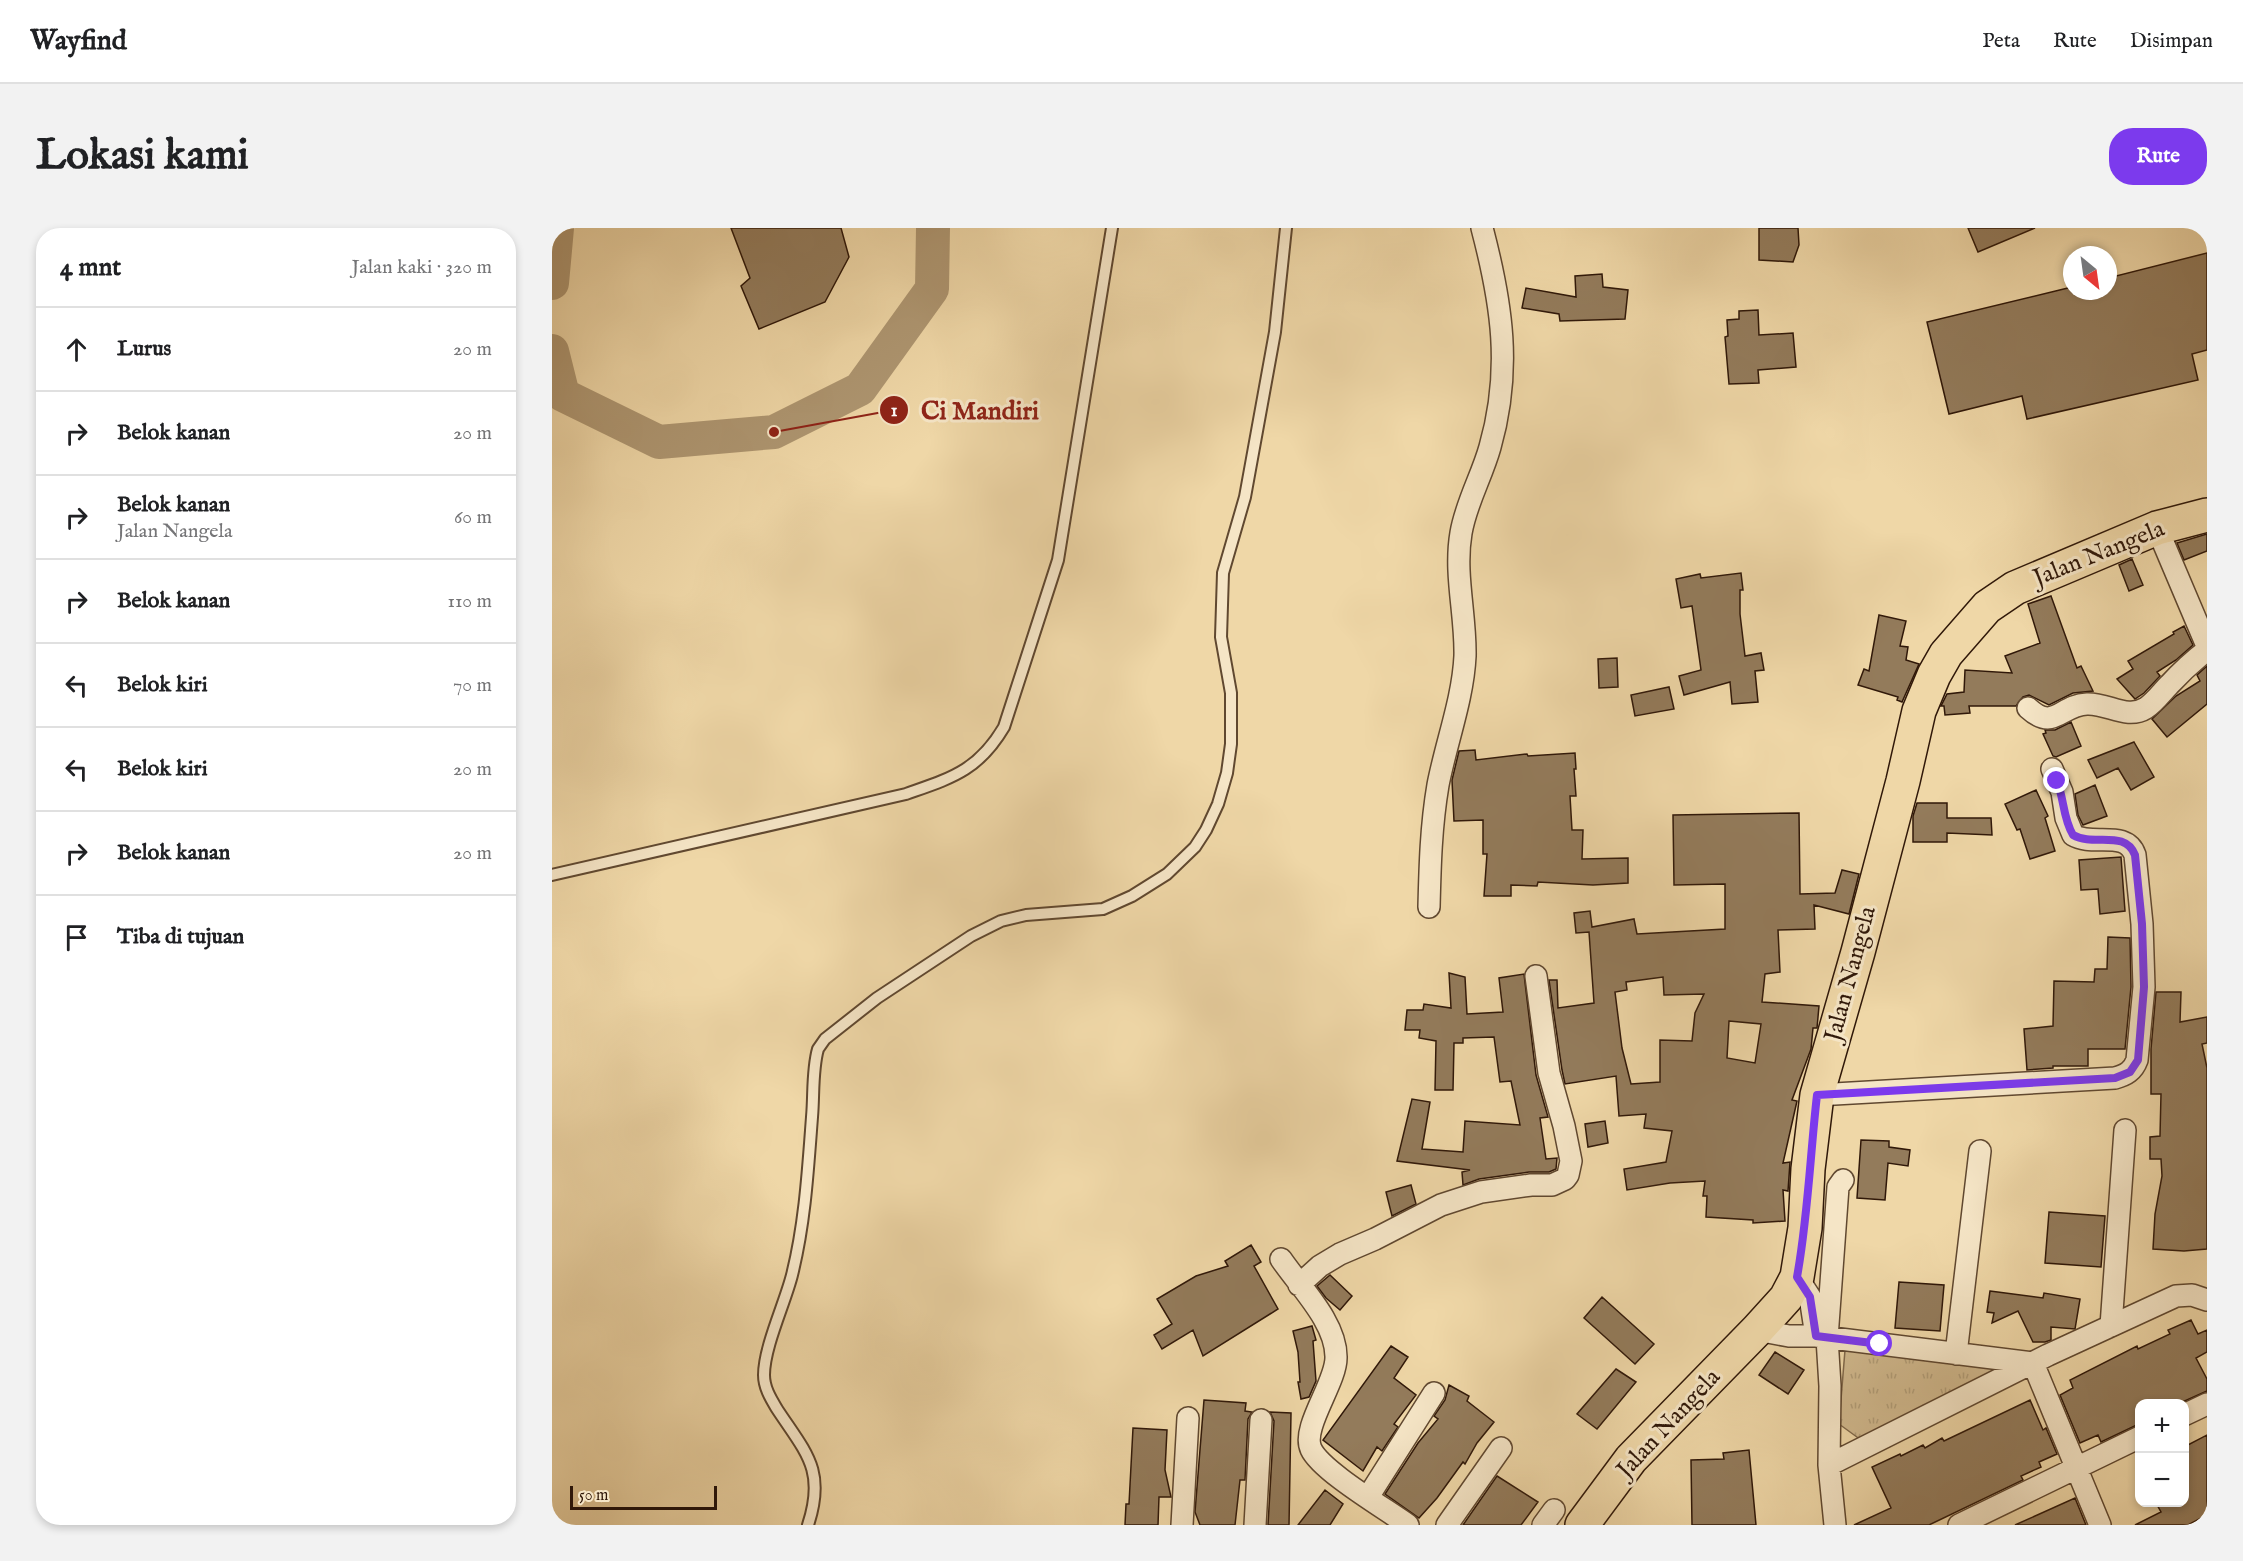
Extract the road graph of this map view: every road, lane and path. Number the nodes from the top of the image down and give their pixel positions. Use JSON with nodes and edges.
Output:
{"nodes":[{"id":1,"x":1112,"y":228,"type":"edge"},
{"id":2,"x":1286,"y":228,"type":"edge"},
{"id":3,"x":1482,"y":228,"type":"edge"},
{"id":4,"x":2207,"y":515,"type":"edge"},
{"id":5,"x":2157,"y":528,"type":"junction"},
{"id":6,"x":2207,"y":648,"type":"edge"},
{"id":7,"x":2028,"y":708,"type":"dead end"},
{"id":8,"x":2052,"y":769,"type":"dead end"},
{"id":9,"x":552,"y":875,"type":"edge"},
{"id":10,"x":1429,"y":907,"type":"dead end"},
{"id":11,"x":1536,"y":976,"type":"dead end"},
{"id":12,"x":1817,"y":1095,"type":"junction"},
{"id":13,"x":2125,"y":1130,"type":"dead end"},
{"id":14,"x":1980,"y":1151,"type":"dead end"},
{"id":15,"x":1843,"y":1180,"type":"dead end"},
{"id":16,"x":1281,"y":1259,"type":"dead end"},
{"id":17,"x":1797,"y":1277,"type":"junction"},
{"id":18,"x":1299,"y":1285,"type":"junction"},
{"id":19,"x":2207,"y":1300,"type":"edge"},
{"id":20,"x":2111,"y":1326,"type":"junction"},
{"id":21,"x":1757,"y":1330,"type":"junction"},
{"id":22,"x":1821,"y":1337,"type":"junction"},
{"id":23,"x":1956,"y":1353,"type":"junction"},
{"id":24,"x":2033,"y":1364,"type":"junction"},
{"id":25,"x":1434,"y":1393,"type":"dead end"},
{"id":26,"x":2207,"y":1404,"type":"edge"},
{"id":27,"x":2189,"y":1413,"type":"edge"},
{"id":28,"x":1188,"y":1418,"type":"dead end"},
{"id":29,"x":1261,"y":1419,"type":"dead end"},
{"id":30,"x":2135,"y":1439,"type":"edge"},
{"id":31,"x":1501,"y":1448,"type":"dead end"},
{"id":32,"x":1829,"y":1465,"type":"junction"},
{"id":33,"x":2076,"y":1468,"type":"junction"},
{"id":34,"x":1368,"y":1497,"type":"junction"},
{"id":35,"x":808,"y":1525,"type":"edge"},
{"id":36,"x":1182,"y":1525,"type":"edge"},
{"id":37,"x":1255,"y":1525,"type":"edge"},
{"id":38,"x":1408,"y":1525,"type":"edge"},
{"id":39,"x":1447,"y":1525,"type":"edge"},
{"id":40,"x":1582,"y":1525,"type":"edge"},
{"id":41,"x":1835,"y":1525,"type":"edge"},
{"id":42,"x":1959,"y":1525,"type":"edge"},
{"id":43,"x":2100,"y":1525,"type":"edge"}],
"edges":[{"from":1,"to":9,"type":"lane"},
{"from":2,"to":35,"type":"lane"},
{"from":3,"to":10,"type":"street"},
{"from":4,"to":5,"type":"main road","name":"Jalan Nangela"},
{"from":5,"to":6,"type":"street"},
{"from":5,"to":12,"type":"main road","name":"Jalan Nangela"},
{"from":6,"to":7,"type":"street"},
{"from":8,"to":12,"type":"street"},
{"from":11,"to":18,"type":"street"},
{"from":12,"to":17,"type":"main road","name":"Jalan Nangela"},
{"from":13,"to":20,"type":"street"},
{"from":14,"to":23,"type":"street"},
{"from":15,"to":22,"type":"street"},
{"from":16,"to":18,"type":"street"},
{"from":17,"to":21,"type":"main road","name":"Jalan Nangela"},
{"from":17,"to":22,"type":"street"},
{"from":18,"to":34,"type":"street"},
{"from":19,"to":20,"type":"street"},
{"from":20,"to":24,"type":"street"},
{"from":21,"to":22,"type":"street"},
{"from":21,"to":40,"type":"main road","name":"Jalan Nangela"},
{"from":22,"to":23,"type":"street"},
{"from":22,"to":32,"type":"street"},
{"from":23,"to":24,"type":"street"},
{"from":24,"to":32,"type":"street"},
{"from":24,"to":33,"type":"street"},
{"from":25,"to":34,"type":"street"},
{"from":26,"to":27,"type":"street"},
{"from":28,"to":36,"type":"street"},
{"from":29,"to":37,"type":"street"},
{"from":30,"to":33,"type":"street"},
{"from":31,"to":39,"type":"street"},
{"from":32,"to":41,"type":"street"},
{"from":33,"to":42,"type":"street"},
{"from":33,"to":43,"type":"street"},
{"from":34,"to":38,"type":"street"}]}
